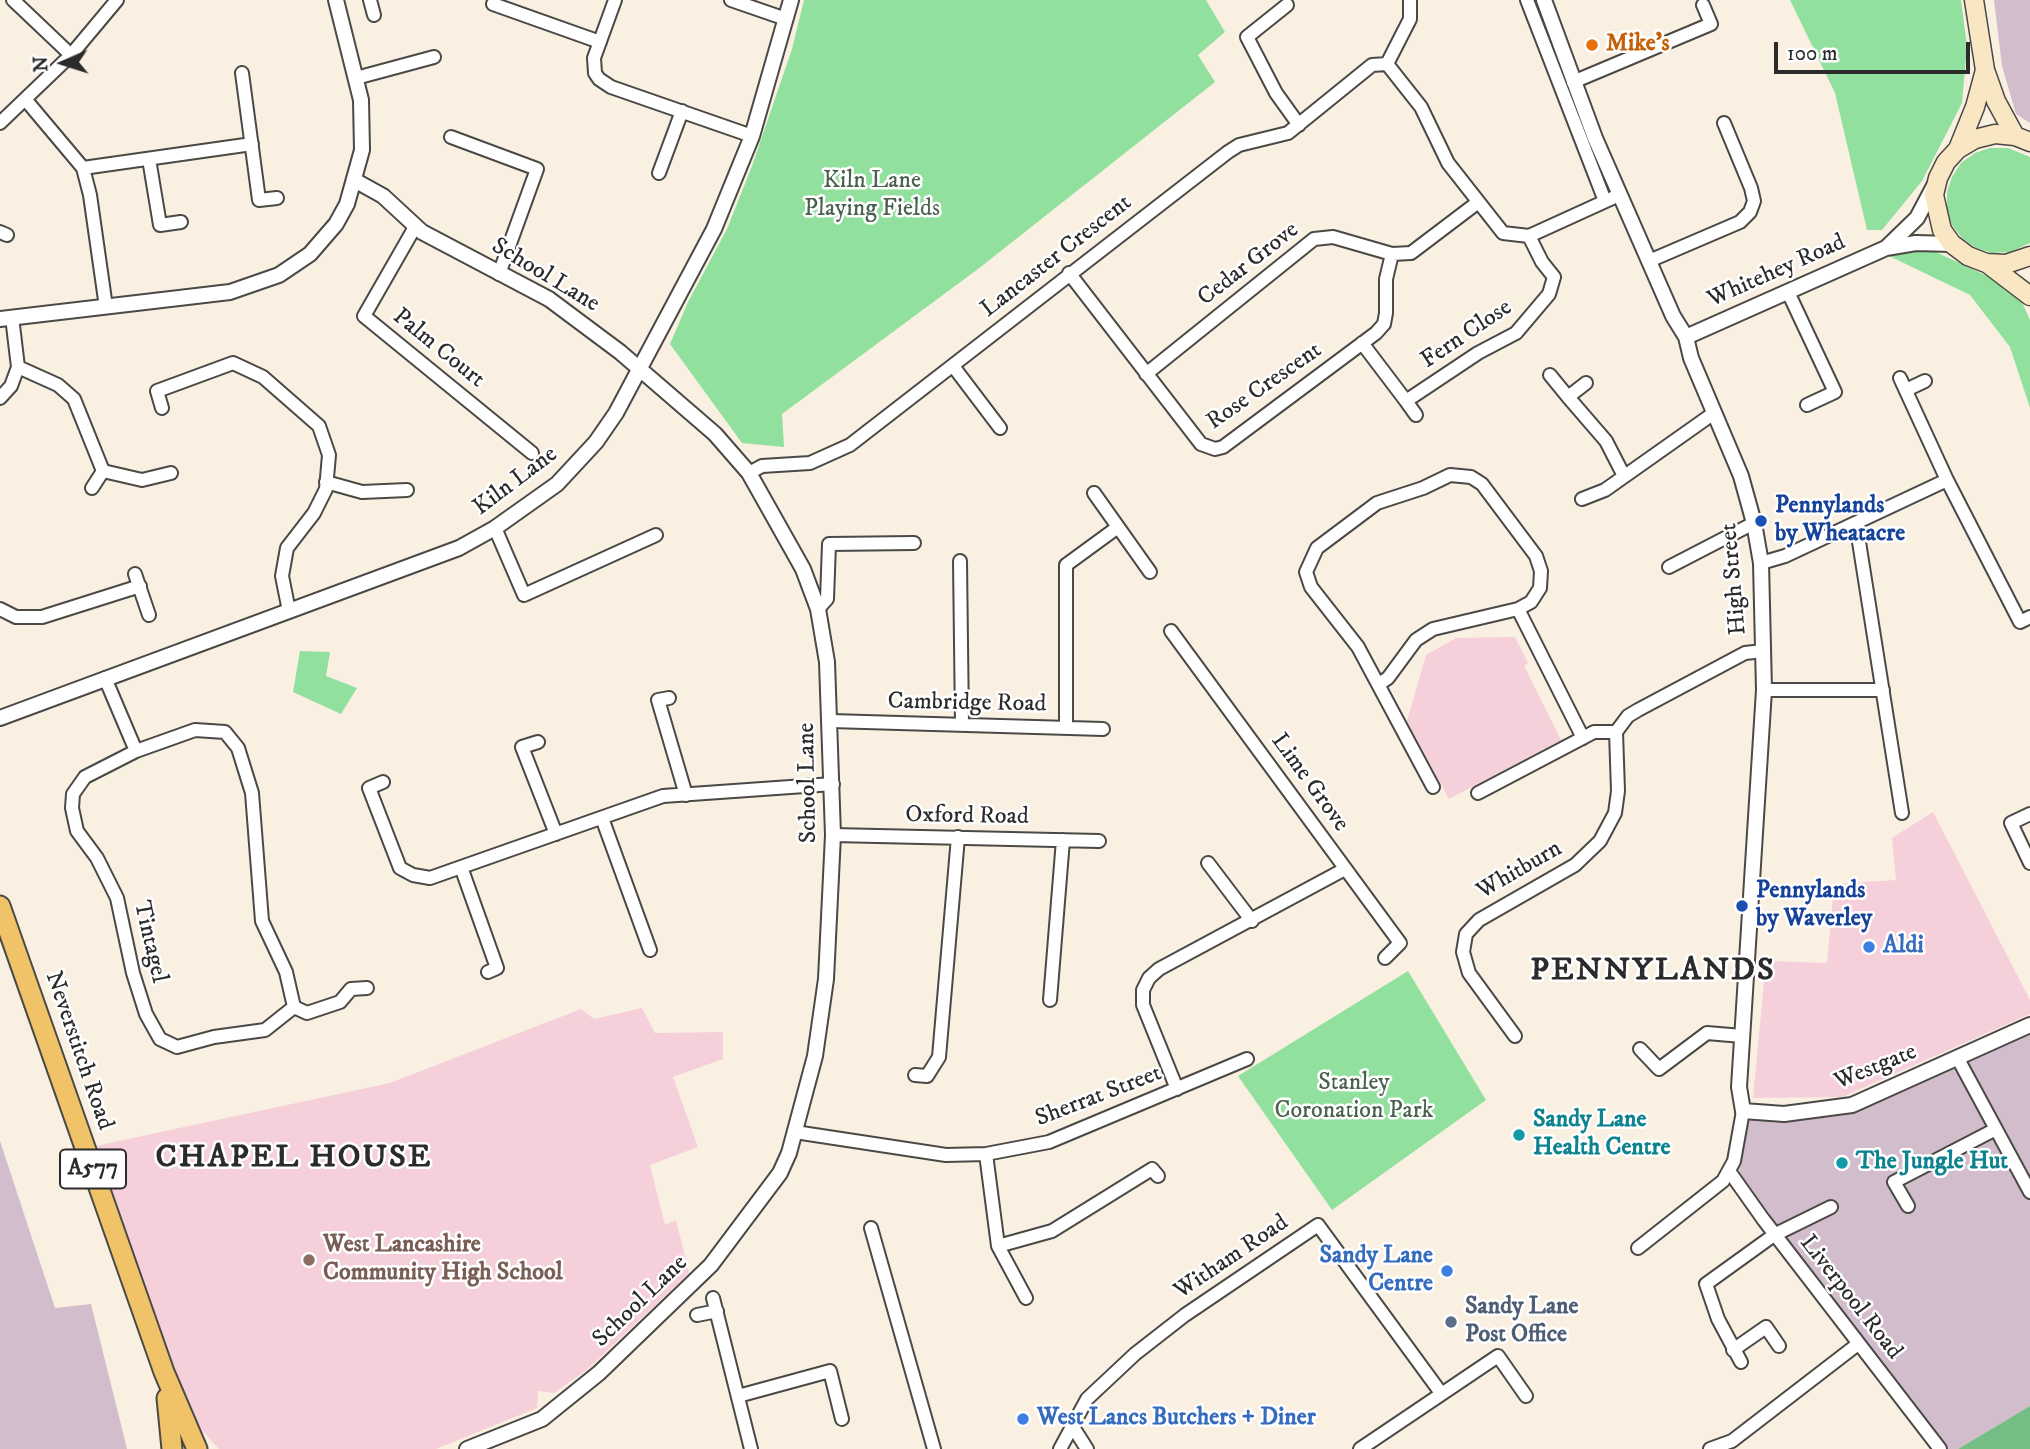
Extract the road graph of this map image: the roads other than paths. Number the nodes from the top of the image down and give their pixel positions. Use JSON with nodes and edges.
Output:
{"nodes":[{"id":1,"x":13,"y":0,"type":"edge"},
{"id":2,"x":117,"y":0,"type":"edge"},
{"id":3,"x":336,"y":0,"type":"edge"},
{"id":4,"x":370,"y":0,"type":"edge"},
{"id":5,"x":615,"y":0,"type":"edge"},
{"id":6,"x":731,"y":0,"type":"edge"},
{"id":7,"x":791,"y":0,"type":"edge"},
{"id":8,"x":1410,"y":0,"type":"edge"},
{"id":9,"x":1527,"y":0,"type":"edge"},
{"id":10,"x":1544,"y":0,"type":"edge"},
{"id":11,"x":1974,"y":0,"type":"edge"},
{"id":12,"x":493,"y":4,"type":"dead end"},
{"id":13,"x":1287,"y":5,"type":"dead end"},
{"id":14,"x":1703,"y":5,"type":"dead end"},
{"id":15,"x":374,"y":15,"type":"dead end"},
{"id":16,"x":786,"y":19,"type":"junction"},
{"id":17,"x":600,"y":42,"type":"junction"},
{"id":18,"x":71,"y":55,"type":"junction"},
{"id":19,"x":434,"y":57,"type":"dead end"},
{"id":20,"x":1387,"y":64,"type":"junction"},
{"id":21,"x":1986,"y":69,"type":"junction"},
{"id":22,"x":242,"y":73,"type":"dead end"},
{"id":23,"x":356,"y":78,"type":"junction"},
{"id":24,"x":1573,"y":82,"type":"junction"},
{"id":25,"x":25,"y":99,"type":"junction"},
{"id":26,"x":682,"y":111,"type":"junction"},
{"id":27,"x":0,"y":123,"type":"edge"},
{"id":28,"x":1724,"y":123,"type":"dead end"},
{"id":29,"x":1299,"y":125,"type":"junction"},
{"id":30,"x":752,"y":136,"type":"junction"},
{"id":31,"x":451,"y":137,"type":"dead end"},
{"id":32,"x":2022,"y":139,"type":"edge"},
{"id":33,"x":252,"y":144,"type":"junction"},
{"id":34,"x":1958,"y":149,"type":"junction"},
{"id":35,"x":149,"y":159,"type":"junction"},
{"id":36,"x":83,"y":168,"type":"junction"},
{"id":37,"x":659,"y":173,"type":"dead end"},
{"id":38,"x":1938,"y":178,"type":"junction"},
{"id":39,"x":356,"y":181,"type":"junction"},
{"id":40,"x":277,"y":198,"type":"dead end"},
{"id":41,"x":1612,"y":198,"type":"junction"},
{"id":42,"x":1477,"y":203,"type":"junction"},
{"id":43,"x":181,"y":222,"type":"dead end"},
{"id":44,"x":415,"y":227,"type":"junction"},
{"id":45,"x":1529,"y":236,"type":"junction"},
{"id":46,"x":1952,"y":244,"type":"junction"},
{"id":47,"x":1886,"y":248,"type":"junction"},
{"id":48,"x":1392,"y":254,"type":"junction"},
{"id":49,"x":2030,"y":256,"type":"edge"},
{"id":50,"x":1649,"y":261,"type":"junction"},
{"id":51,"x":1986,"y":263,"type":"junction"},
{"id":52,"x":1069,"y":273,"type":"junction"},
{"id":53,"x":499,"y":274,"type":"junction"},
{"id":54,"x":1788,"y":292,"type":"junction"},
{"id":55,"x":2030,"y":296,"type":"edge"},
{"id":56,"x":106,"y":307,"type":"junction"},
{"id":57,"x":6,"y":318,"type":"edge"},
{"id":58,"x":1686,"y":337,"type":"junction"},
{"id":59,"x":1362,"y":343,"type":"junction"},
{"id":60,"x":953,"y":366,"type":"junction"},
{"id":61,"x":18,"y":367,"type":"junction"},
{"id":62,"x":642,"y":369,"type":"junction"},
{"id":63,"x":1146,"y":374,"type":"junction"},
{"id":64,"x":1550,"y":375,"type":"dead end"},
{"id":65,"x":1925,"y":381,"type":"dead end"},
{"id":66,"x":1586,"y":383,"type":"dead end"},
{"id":67,"x":1568,"y":397,"type":"junction"},
{"id":68,"x":0,"y":398,"type":"edge"},
{"id":69,"x":1406,"y":401,"type":"junction"},
{"id":70,"x":1807,"y":405,"type":"dead end"},
{"id":71,"x":162,"y":408,"type":"dead end"},
{"id":72,"x":1714,"y":413,"type":"junction"},
{"id":73,"x":1416,"y":415,"type":"dead end"},
{"id":74,"x":1000,"y":428,"type":"dead end"},
{"id":75,"x":533,"y":453,"type":"dead end"},
{"id":76,"x":103,"y":471,"type":"junction"},
{"id":77,"x":749,"y":472,"type":"junction"},
{"id":78,"x":171,"y":473,"type":"dead end"},
{"id":79,"x":1624,"y":477,"type":"junction"},
{"id":80,"x":1947,"y":480,"type":"junction"},
{"id":81,"x":326,"y":482,"type":"junction"},
{"id":82,"x":92,"y":488,"type":"dead end"},
{"id":83,"x":407,"y":490,"type":"dead end"},
{"id":84,"x":1094,"y":494,"type":"dead end"},
{"id":85,"x":1581,"y":499,"type":"dead end"},
{"id":86,"x":1754,"y":523,"type":"junction"},
{"id":87,"x":1856,"y":523,"type":"junction"},
{"id":88,"x":1118,"y":527,"type":"junction"},
{"id":89,"x":495,"y":528,"type":"junction"},
{"id":90,"x":656,"y":535,"type":"dead end"},
{"id":91,"x":914,"y":543,"type":"dead end"},
{"id":92,"x":960,"y":561,"type":"dead end"},
{"id":93,"x":1761,"y":563,"type":"junction"},
{"id":94,"x":1669,"y":567,"type":"dead end"},
{"id":95,"x":1150,"y":572,"type":"dead end"},
{"id":96,"x":0,"y":609,"type":"edge"},
{"id":97,"x":818,"y":609,"type":"junction"},
{"id":98,"x":1518,"y":609,"type":"junction"},
{"id":99,"x":289,"y":611,"type":"junction"},
{"id":100,"x":149,"y":615,"type":"dead end"},
{"id":101,"x":2030,"y":617,"type":"edge"},
{"id":102,"x":1171,"y":631,"type":"dead end"},
{"id":103,"x":1763,"y":651,"type":"junction"},
{"id":104,"x":105,"y":678,"type":"junction"},
{"id":105,"x":1379,"y":684,"type":"junction"},
{"id":106,"x":1764,"y":690,"type":"junction"},
{"id":107,"x":1883,"y":690,"type":"junction"},
{"id":108,"x":669,"y":698,"type":"dead end"},
{"id":109,"x":0,"y":718,"type":"edge"},
{"id":110,"x":831,"y":722,"type":"junction"},
{"id":111,"x":962,"y":724,"type":"junction"},
{"id":112,"x":1066,"y":727,"type":"junction"},
{"id":113,"x":1103,"y":729,"type":"dead end"},
{"id":114,"x":1616,"y":732,"type":"junction"},
{"id":115,"x":1583,"y":738,"type":"junction"},
{"id":116,"x":538,"y":742,"type":"dead end"},
{"id":117,"x":136,"y":751,"type":"junction"},
{"id":118,"x":383,"y":782,"type":"dead end"},
{"id":119,"x":833,"y":784,"type":"junction"},
{"id":120,"x":1433,"y":787,"type":"dead end"},
{"id":121,"x":1478,"y":793,"type":"dead end"},
{"id":122,"x":686,"y":794,"type":"junction"},
{"id":123,"x":1902,"y":813,"type":"dead end"},
{"id":124,"x":2030,"y":814,"type":"edge"},
{"id":125,"x":602,"y":818,"type":"junction"},
{"id":126,"x":556,"y":834,"type":"junction"},
{"id":127,"x":833,"y":835,"type":"junction"},
{"id":128,"x":958,"y":837,"type":"junction"},
{"id":129,"x":1063,"y":841,"type":"junction"},
{"id":130,"x":1100,"y":841,"type":"dead end"},
{"id":131,"x":1209,"y":863,"type":"dead end"},
{"id":132,"x":2030,"y":863,"type":"edge"},
{"id":133,"x":461,"y":867,"type":"junction"},
{"id":134,"x":1345,"y":869,"type":"junction"},
{"id":135,"x":0,"y":906,"type":"edge"},
{"id":136,"x":1252,"y":920,"type":"junction"},
{"id":137,"x":650,"y":950,"type":"dead end"},
{"id":138,"x":1385,"y":958,"type":"dead end"},
{"id":139,"x":488,"y":972,"type":"dead end"},
{"id":140,"x":367,"y":988,"type":"dead end"},
{"id":141,"x":1050,"y":1000,"type":"dead end"},
{"id":142,"x":294,"y":1007,"type":"junction"},
{"id":143,"x":2030,"y":1025,"type":"edge"},
{"id":144,"x":1515,"y":1036,"type":"dead end"},
{"id":145,"x":1742,"y":1036,"type":"junction"},
{"id":146,"x":1640,"y":1049,"type":"dead end"},
{"id":147,"x":1957,"y":1058,"type":"junction"},
{"id":148,"x":1247,"y":1059,"type":"dead end"},
{"id":149,"x":915,"y":1075,"type":"dead end"},
{"id":150,"x":1177,"y":1089,"type":"junction"},
{"id":151,"x":1743,"y":1111,"type":"junction"},
{"id":152,"x":1996,"y":1129,"type":"junction"},
{"id":153,"x":795,"y":1132,"type":"junction"},
{"id":154,"x":986,"y":1154,"type":"junction"},
{"id":155,"x":1729,"y":1171,"type":"junction"},
{"id":156,"x":1158,"y":1176,"type":"dead end"},
{"id":157,"x":2030,"y":1192,"type":"edge"},
{"id":158,"x":1908,"y":1206,"type":"dead end"},
{"id":159,"x":1831,"y":1207,"type":"dead end"},
{"id":160,"x":871,"y":1228,"type":"dead end"},
{"id":161,"x":1774,"y":1234,"type":"junction"},
{"id":162,"x":998,"y":1246,"type":"junction"},
{"id":163,"x":1638,"y":1248,"type":"dead end"},
{"id":164,"x":1706,"y":1284,"type":"junction"},
{"id":165,"x":1691,"y":1288,"type":"dead end"},
{"id":166,"x":713,"y":1298,"type":"dead end"},
{"id":167,"x":1026,"y":1298,"type":"dead end"},
{"id":168,"x":717,"y":1311,"type":"junction"},
{"id":169,"x":697,"y":1315,"type":"dead end"},
{"id":170,"x":1858,"y":1344,"type":"junction"},
{"id":171,"x":1779,"y":1346,"type":"dead end"},
{"id":172,"x":1733,"y":1350,"type":"junction"},
{"id":173,"x":1741,"y":1362,"type":"dead end"},
{"id":174,"x":164,"y":1372,"type":"junction"},
{"id":175,"x":1441,"y":1393,"type":"junction"},
{"id":176,"x":738,"y":1396,"type":"junction"},
{"id":177,"x":1526,"y":1396,"type":"dead end"},
{"id":178,"x":842,"y":1419,"type":"dead end"},
{"id":179,"x":1073,"y":1427,"type":"junction"},
{"id":180,"x":173,"y":1449,"type":"edge"},
{"id":181,"x":197,"y":1449,"type":"edge"},
{"id":182,"x":467,"y":1449,"type":"edge"},
{"id":183,"x":751,"y":1449,"type":"edge"},
{"id":184,"x":934,"y":1449,"type":"edge"},
{"id":185,"x":1060,"y":1449,"type":"edge"},
{"id":186,"x":1087,"y":1449,"type":"edge"},
{"id":187,"x":1360,"y":1449,"type":"edge"},
{"id":188,"x":1710,"y":1449,"type":"edge"},
{"id":189,"x":1940,"y":1449,"type":"edge"}],
"edges":[{"from":1,"to":18,"type":"street"},
{"from":2,"to":18,"type":"street"},
{"from":3,"to":23,"type":"street"},
{"from":4,"to":15,"type":"street"},
{"from":5,"to":17,"type":"street"},
{"from":6,"to":16,"type":"street"},
{"from":7,"to":16,"type":"street","name":"Kiln Lane"},
{"from":8,"to":20,"type":"street"},
{"from":9,"to":41,"type":"street"},
{"from":10,"to":24,"type":"street","name":"High Street"},
{"from":11,"to":21,"type":"main road"},
{"from":12,"to":17,"type":"street"},
{"from":13,"to":29,"type":"street"},
{"from":14,"to":24,"type":"street"},
{"from":16,"to":30,"type":"street","name":"Kiln Lane"},
{"from":17,"to":26,"type":"street"},
{"from":18,"to":25,"type":"street"},
{"from":19,"to":23,"type":"street"},
{"from":20,"to":29,"type":"street","name":"Lancaster Crescent"},
{"from":20,"to":42,"type":"street"},
{"from":21,"to":32,"type":"main road"},
{"from":21,"to":34,"type":"main road"},
{"from":22,"to":33,"type":"street"},
{"from":23,"to":39,"type":"street"},
{"from":24,"to":41,"type":"street","name":"High Street"},
{"from":25,"to":27,"type":"street"},
{"from":25,"to":36,"type":"street"},
{"from":26,"to":30,"type":"street"},
{"from":26,"to":37,"type":"street"},
{"from":28,"to":50,"type":"street"},
{"from":29,"to":52,"type":"street","name":"Lancaster Crescent"},
{"from":30,"to":62,"type":"street","name":"Kiln Lane"},
{"from":31,"to":53,"type":"street"},
{"from":32,"to":34,"type":"main road"},
{"from":33,"to":35,"type":"street"},
{"from":33,"to":40,"type":"street"},
{"from":34,"to":38,"type":"main road"},
{"from":35,"to":36,"type":"street"},
{"from":35,"to":43,"type":"street"},
{"from":36,"to":56,"type":"street"},
{"from":38,"to":46,"type":"main road"},
{"from":38,"to":47,"type":"street"},
{"from":39,"to":44,"type":"street","name":"School Lane"},
{"from":39,"to":56,"type":"street"},
{"from":41,"to":45,"type":"street"},
{"from":41,"to":50,"type":"street","name":"High Street"},
{"from":42,"to":45,"type":"street"},
{"from":42,"to":48,"type":"street"},
{"from":44,"to":53,"type":"street","name":"School Lane"},
{"from":44,"to":75,"type":"street","name":"Palm Court"},
{"from":45,"to":69,"type":"street","name":"Fern Close"},
{"from":46,"to":47,"type":"street"},
{"from":46,"to":51,"type":"main road"},
{"from":47,"to":54,"type":"street","name":"Whitehey Road"},
{"from":48,"to":59,"type":"street","name":"Rose Crescent"},
{"from":48,"to":63,"type":"street","name":"Cedar Grove"},
{"from":49,"to":51,"type":"main road"},
{"from":50,"to":58,"type":"street","name":"High Street"},
{"from":51,"to":55,"type":"main road"},
{"from":52,"to":60,"type":"street","name":"Lancaster Crescent"},
{"from":52,"to":63,"type":"street","name":"Rose Crescent"},
{"from":53,"to":62,"type":"street","name":"School Lane"},
{"from":54,"to":58,"type":"street","name":"Whitehey Road"},
{"from":54,"to":70,"type":"street"},
{"from":56,"to":57,"type":"street"},
{"from":57,"to":61,"type":"street"},
{"from":58,"to":72,"type":"street","name":"High Street"},
{"from":59,"to":63,"type":"street","name":"Rose Crescent"},
{"from":59,"to":69,"type":"street","name":"Fern Close"},
{"from":60,"to":74,"type":"street"},
{"from":60,"to":77,"type":"street","name":"Lancaster Crescent"},
{"from":61,"to":68,"type":"street"},
{"from":61,"to":76,"type":"street"},
{"from":62,"to":77,"type":"street","name":"School Lane"},
{"from":62,"to":89,"type":"street","name":"Kiln Lane"},
{"from":64,"to":67,"type":"street"},
{"from":65,"to":80,"type":"street"},
{"from":66,"to":67,"type":"street"},
{"from":67,"to":79,"type":"street"},
{"from":69,"to":73,"type":"street"},
{"from":71,"to":81,"type":"street"},
{"from":72,"to":79,"type":"street"},
{"from":72,"to":86,"type":"street","name":"High Street"},
{"from":76,"to":78,"type":"street"},
{"from":76,"to":82,"type":"street"},
{"from":77,"to":97,"type":"street","name":"School Lane"},
{"from":79,"to":85,"type":"street"},
{"from":80,"to":87,"type":"street"},
{"from":80,"to":101,"type":"street"},
{"from":81,"to":83,"type":"street"},
{"from":81,"to":99,"type":"street"},
{"from":84,"to":88,"type":"street"},
{"from":86,"to":93,"type":"street","name":"High Street"},
{"from":86,"to":94,"type":"street"},
{"from":87,"to":93,"type":"street"},
{"from":87,"to":107,"type":"street"},
{"from":88,"to":95,"type":"street"},
{"from":88,"to":112,"type":"street"},
{"from":89,"to":90,"type":"street"},
{"from":89,"to":99,"type":"street","name":"Kiln Lane"},
{"from":91,"to":97,"type":"street"},
{"from":92,"to":111,"type":"street"},
{"from":93,"to":103,"type":"street","name":"High Street"},
{"from":96,"to":100,"type":"street"},
{"from":97,"to":110,"type":"street","name":"School Lane"},
{"from":98,"to":105,"type":"street"},
{"from":98,"to":105,"type":"street"},
{"from":98,"to":115,"type":"street"},
{"from":99,"to":104,"type":"street","name":"Kiln Lane"},
{"from":102,"to":134,"type":"street","name":"Lime Grove"},
{"from":103,"to":106,"type":"street","name":"High Street"},
{"from":103,"to":114,"type":"street"},
{"from":104,"to":109,"type":"street","name":"Kiln Lane"},
{"from":104,"to":117,"type":"street"},
{"from":105,"to":120,"type":"street"},
{"from":106,"to":107,"type":"street"},
{"from":106,"to":145,"type":"street","name":"High Street"},
{"from":107,"to":123,"type":"street"},
{"from":108,"to":122,"type":"street"},
{"from":110,"to":111,"type":"street","name":"Cambridge Road"},
{"from":110,"to":119,"type":"street","name":"School Lane"},
{"from":111,"to":112,"type":"street","name":"Cambridge Road"},
{"from":112,"to":113,"type":"street","name":"Cambridge Road"},
{"from":114,"to":115,"type":"street"},
{"from":114,"to":144,"type":"street","name":"Whitburn"},
{"from":115,"to":121,"type":"street"},
{"from":116,"to":126,"type":"street"},
{"from":117,"to":142,"type":"street","name":"Tintagel"},
{"from":117,"to":142,"type":"street","name":"Tintagel"},
{"from":118,"to":133,"type":"street"},
{"from":119,"to":122,"type":"street"},
{"from":119,"to":127,"type":"street","name":"School Lane"},
{"from":122,"to":125,"type":"street"},
{"from":124,"to":132,"type":"street"},
{"from":125,"to":126,"type":"street"},
{"from":125,"to":137,"type":"street"},
{"from":126,"to":133,"type":"street"},
{"from":127,"to":128,"type":"street","name":"Oxford Road"},
{"from":127,"to":153,"type":"street","name":"School Lane"},
{"from":128,"to":129,"type":"street","name":"Oxford Road"},
{"from":128,"to":149,"type":"street"},
{"from":129,"to":130,"type":"street","name":"Oxford Road"},
{"from":129,"to":141,"type":"street"},
{"from":131,"to":136,"type":"street"},
{"from":133,"to":139,"type":"street"},
{"from":134,"to":136,"type":"street"},
{"from":134,"to":138,"type":"street","name":"Lime Grove"},
{"from":135,"to":174,"type":"main road","name":"Neverstitch Road","number":"A577"},
{"from":136,"to":150,"type":"street"},
{"from":140,"to":142,"type":"street"},
{"from":143,"to":147,"type":"street","name":"Westgate"},
{"from":145,"to":146,"type":"street"},
{"from":145,"to":151,"type":"street","name":"High Street"},
{"from":147,"to":151,"type":"street","name":"Westgate"},
{"from":147,"to":152,"type":"street"},
{"from":148,"to":150,"type":"street","name":"Sherrat Street"},
{"from":150,"to":154,"type":"street","name":"Sherrat Street"},
{"from":151,"to":155,"type":"street"},
{"from":152,"to":157,"type":"street"},
{"from":152,"to":158,"type":"street"},
{"from":153,"to":154,"type":"street","name":"Sherrat Street"},
{"from":153,"to":182,"type":"street","name":"School Lane"},
{"from":154,"to":162,"type":"street"},
{"from":155,"to":161,"type":"street","name":"Liverpool Road"},
{"from":155,"to":163,"type":"street"},
{"from":156,"to":162,"type":"street"},
{"from":159,"to":161,"type":"street"},
{"from":160,"to":184,"type":"street"},
{"from":161,"to":164,"type":"street"},
{"from":161,"to":170,"type":"street","name":"Liverpool Road"},
{"from":162,"to":167,"type":"street"},
{"from":164,"to":165,"type":"street"},
{"from":164,"to":172,"type":"street"},
{"from":166,"to":168,"type":"street"},
{"from":168,"to":169,"type":"street"},
{"from":168,"to":176,"type":"street"},
{"from":170,"to":188,"type":"street"},
{"from":170,"to":189,"type":"street","name":"Liverpool Road"},
{"from":171,"to":172,"type":"street"},
{"from":172,"to":173,"type":"street"},
{"from":174,"to":180,"type":"main road","name":"Neverstitch Road","number":"A577"},
{"from":174,"to":181,"type":"main road","name":"Neverstitch Road","number":"A577"},
{"from":175,"to":177,"type":"street"},
{"from":175,"to":179,"type":"street","name":"Witham Road"},
{"from":175,"to":187,"type":"street"},
{"from":176,"to":178,"type":"street"},
{"from":176,"to":183,"type":"street"},
{"from":179,"to":185,"type":"street","name":"Witham Road"},
{"from":179,"to":186,"type":"street"}]}
